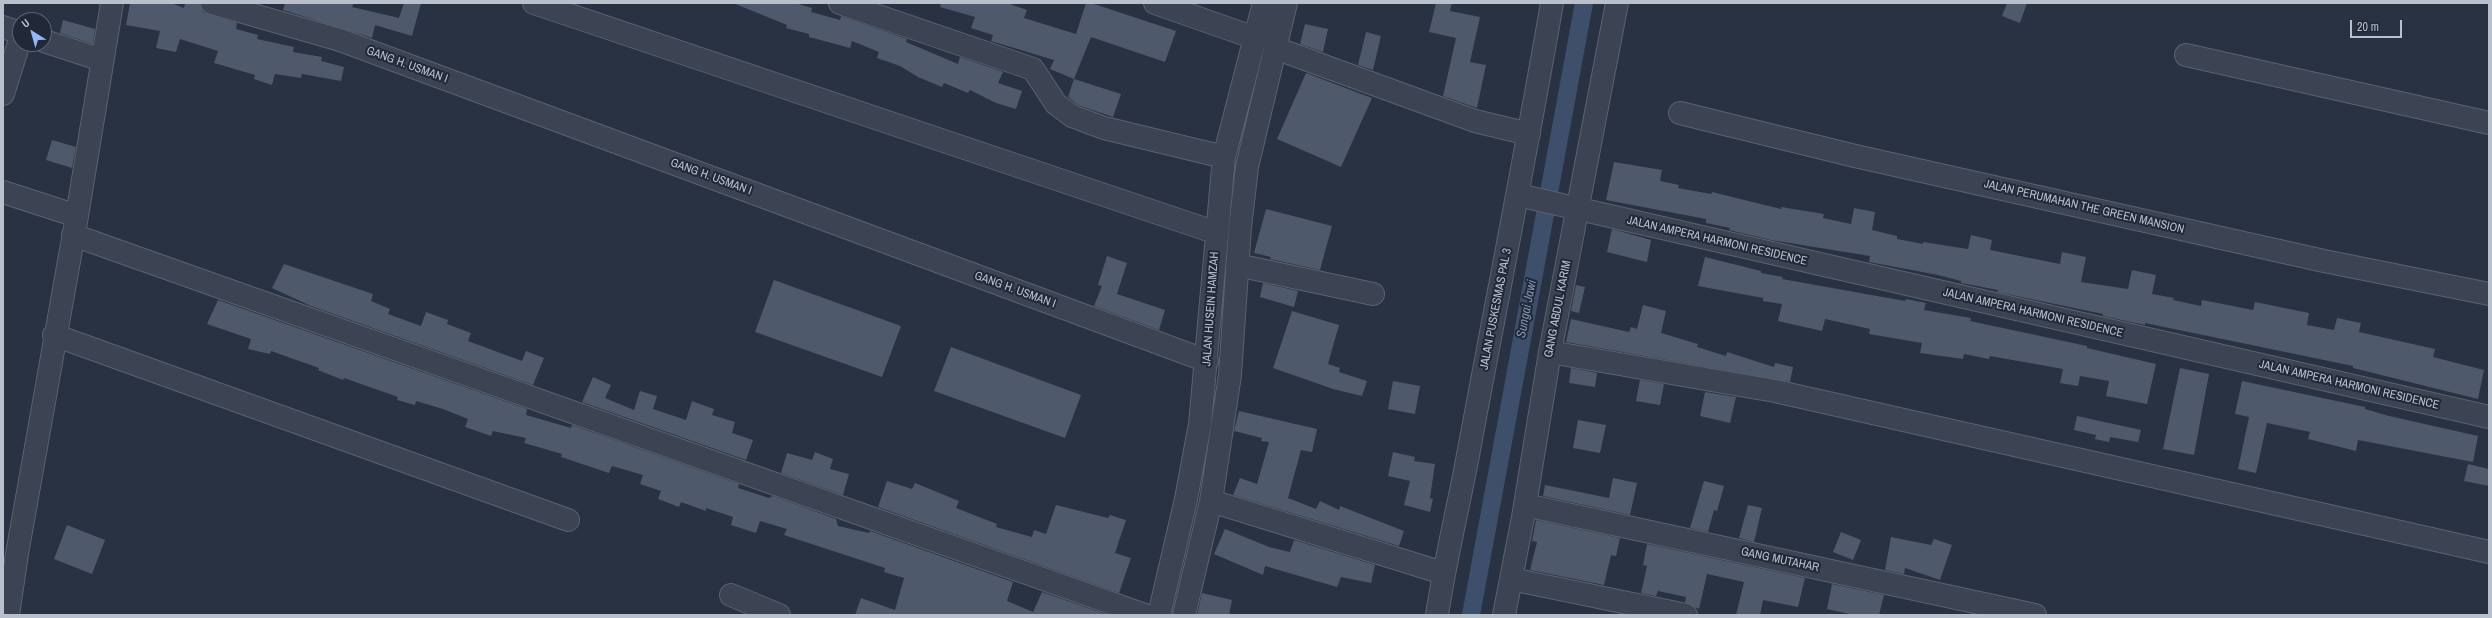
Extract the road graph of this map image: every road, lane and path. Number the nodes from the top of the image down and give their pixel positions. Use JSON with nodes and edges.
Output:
{"nodes":[{"id":1,"x":112,"y":3,"type":"edge"},
{"id":2,"x":212,"y":3,"type":"edge"},
{"id":3,"x":534,"y":3,"type":"edge"},
{"id":4,"x":840,"y":3,"type":"edge"},
{"id":5,"x":1155,"y":3,"type":"edge"},
{"id":6,"x":1264,"y":3,"type":"edge"},
{"id":7,"x":1286,"y":3,"type":"edge"},
{"id":8,"x":1552,"y":3,"type":"edge"},
{"id":9,"x":1617,"y":3,"type":"edge"},
{"id":10,"x":1255,"y":38,"type":"junction"},
{"id":11,"x":52,"y":43,"type":"edge"},
{"id":12,"x":1274,"y":48,"type":"junction"},
{"id":13,"x":16,"y":52,"type":"edge"},
{"id":14,"x":2186,"y":55,"type":"dead end"},
{"id":15,"x":102,"y":60,"type":"junction"},
{"id":16,"x":3,"y":94,"type":"edge"},
{"id":17,"x":1680,"y":113,"type":"dead end"},
{"id":18,"x":2489,"y":123,"type":"edge"},
{"id":19,"x":1529,"y":134,"type":"junction"},
{"id":20,"x":1224,"y":157,"type":"junction"},
{"id":21,"x":3,"y":192,"type":"edge"},
{"id":22,"x":1524,"y":197,"type":"junction"},
{"id":23,"x":1573,"y":208,"type":"junction"},
{"id":24,"x":75,"y":225,"type":"junction"},
{"id":25,"x":1217,"y":233,"type":"junction"},
{"id":26,"x":1237,"y":265,"type":"junction"},
{"id":27,"x":1373,"y":294,"type":"dead end"},
{"id":28,"x":2489,"y":294,"type":"edge"},
{"id":29,"x":54,"y":335,"type":"junction"},
{"id":30,"x":1550,"y":352,"type":"junction"},
{"id":31,"x":1207,"y":360,"type":"junction"},
{"id":32,"x":2489,"y":417,"type":"edge"},
{"id":33,"x":1211,"y":501,"type":"junction"},
{"id":34,"x":1525,"y":505,"type":"junction"},
{"id":35,"x":568,"y":520,"type":"dead end"},
{"id":36,"x":2489,"y":552,"type":"edge"},
{"id":37,"x":1443,"y":574,"type":"junction"},
{"id":38,"x":1511,"y":579,"type":"junction"},
{"id":39,"x":731,"y":596,"type":"dead end"},
{"id":40,"x":8,"y":615,"type":"edge"},
{"id":41,"x":779,"y":615,"type":"edge"},
{"id":42,"x":1145,"y":615,"type":"edge"},
{"id":43,"x":1159,"y":615,"type":"edge"},
{"id":44,"x":1184,"y":615,"type":"edge"},
{"id":45,"x":1438,"y":615,"type":"edge"},
{"id":46,"x":1504,"y":615,"type":"edge"},
{"id":47,"x":1686,"y":615,"type":"edge"},
{"id":48,"x":2035,"y":615,"type":"edge"}],
"edges":[{"from":1,"to":15,"type":"street"},
{"from":2,"to":31,"type":"street","name":"GANG H. USMAN I"},
{"from":3,"to":25,"type":"street"},
{"from":4,"to":20,"type":"street"},
{"from":5,"to":10,"type":"street"},
{"from":6,"to":10,"type":"street","name":"JALAN HUSEIN HAMZAH"},
{"from":7,"to":12,"type":"street","name":"JALAN HUSEIN HAMZAH"},
{"from":8,"to":19,"type":"street","name":"JALAN PUSKESMAS PAL 3"},
{"from":9,"to":23,"type":"street","name":"GANG ABDUL KARIM"},
{"from":10,"to":20,"type":"street","name":"JALAN HUSEIN HAMZAH"},
{"from":11,"to":15,"type":"street"},
{"from":12,"to":19,"type":"street"},
{"from":12,"to":26,"type":"street","name":"JALAN HUSEIN HAMZAH"},
{"from":13,"to":16,"type":"street"},
{"from":14,"to":18,"type":"street"},
{"from":15,"to":24,"type":"street"},
{"from":17,"to":28,"type":"street","name":"JALAN PERUMAHAN THE GREEN MANSION"},
{"from":19,"to":22,"type":"street","name":"JALAN PUSKESMAS PAL 3"},
{"from":20,"to":25,"type":"street","name":"JALAN HUSEIN HAMZAH"},
{"from":21,"to":24,"type":"street"},
{"from":22,"to":23,"type":"street","name":"JALAN AMPERA HARMONI RESIDENCE"},
{"from":22,"to":37,"type":"street","name":"JALAN PUSKESMAS PAL 3"},
{"from":23,"to":30,"type":"street","name":"GANG ABDUL KARIM"},
{"from":23,"to":32,"type":"street","name":"JALAN AMPERA HARMONI RESIDENCE"},
{"from":24,"to":29,"type":"street"},
{"from":24,"to":42,"type":"street"},
{"from":25,"to":31,"type":"street","name":"JALAN HUSEIN HAMZAH"},
{"from":26,"to":27,"type":"street"},
{"from":26,"to":33,"type":"street","name":"JALAN HUSEIN HAMZAH"},
{"from":29,"to":35,"type":"street"},
{"from":29,"to":40,"type":"street"},
{"from":30,"to":34,"type":"street","name":"GANG ABDUL KARIM"},
{"from":30,"to":36,"type":"street"},
{"from":31,"to":43,"type":"street","name":"JALAN HUSEIN HAMZAH"},
{"from":33,"to":37,"type":"street"},
{"from":33,"to":44,"type":"street","name":"JALAN HUSEIN HAMZAH"},
{"from":34,"to":38,"type":"street","name":"GANG ABDUL KARIM"},
{"from":34,"to":48,"type":"street","name":"GANG MUTAHAR"},
{"from":37,"to":45,"type":"street","name":"JALAN PUSKESMAS PAL 3"},
{"from":38,"to":46,"type":"street","name":"GANG ABDUL KARIM"},
{"from":38,"to":47,"type":"street"},
{"from":39,"to":41,"type":"street"}]}
